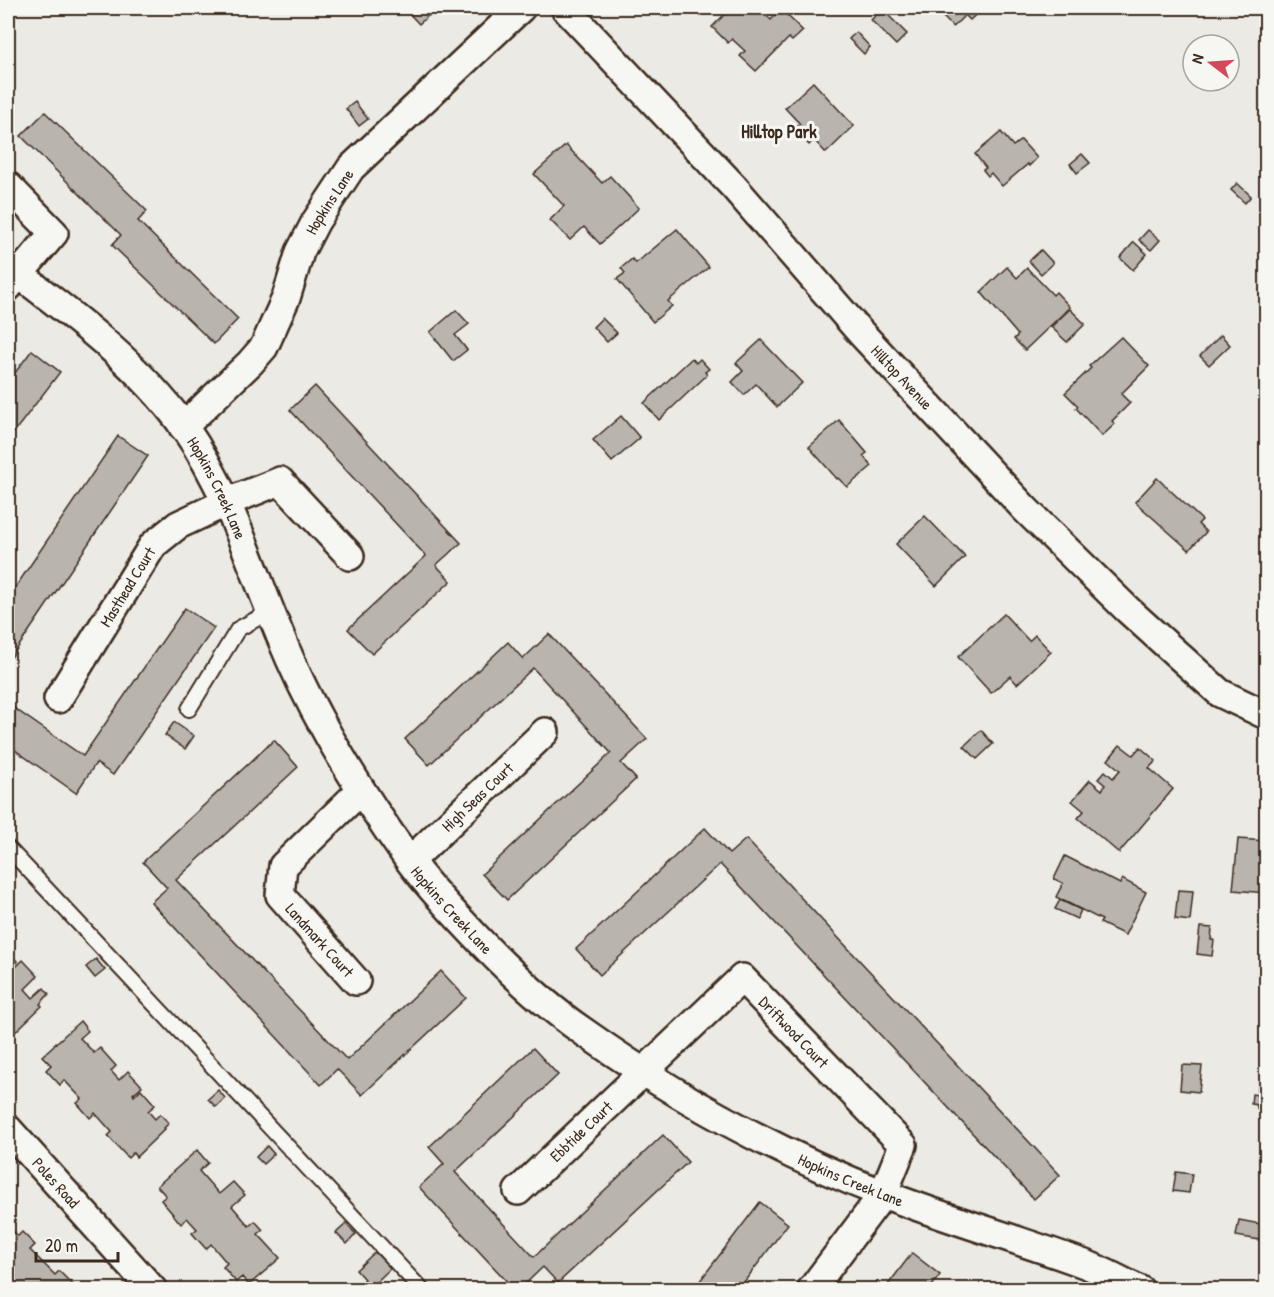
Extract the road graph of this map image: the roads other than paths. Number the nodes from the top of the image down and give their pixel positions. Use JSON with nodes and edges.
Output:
{"nodes":[{"id":1,"x":521,"y":8,"type":"edge"},
{"id":2,"x":565,"y":8,"type":"edge"},
{"id":3,"x":8,"y":186,"type":"edge"},
{"id":4,"x":11,"y":276,"type":"edge"},
{"id":5,"x":183,"y":427,"type":"junction"},
{"id":6,"x":225,"y":503,"type":"junction"},
{"id":7,"x":350,"y":556,"type":"dead end"},
{"id":8,"x":271,"y":611,"type":"junction"},
{"id":9,"x":58,"y":699,"type":"dead end"},
{"id":10,"x":189,"y":709,"type":"dead end"},
{"id":11,"x":1266,"y":715,"type":"edge"},
{"id":12,"x":545,"y":732,"type":"dead end"},
{"id":13,"x":361,"y":790,"type":"junction"},
{"id":14,"x":8,"y":848,"type":"edge"},
{"id":15,"x":410,"y":861,"type":"junction"},
{"id":16,"x":356,"y":981,"type":"dead end"},
{"id":17,"x":645,"y":1072,"type":"junction"},
{"id":18,"x":8,"y":1129,"type":"edge"},
{"id":19,"x":518,"y":1191,"type":"dead end"},
{"id":20,"x":883,"y":1194,"type":"junction"},
{"id":21,"x":153,"y":1290,"type":"edge"},
{"id":22,"x":422,"y":1290,"type":"edge"},
{"id":23,"x":811,"y":1290,"type":"edge"},
{"id":24,"x":1140,"y":1290,"type":"edge"}],
"edges":[{"from":1,"to":5,"type":"street","name":"Hopkins Lane"},
{"from":2,"to":11,"type":"street","name":"Hilltop Avenue"},
{"from":3,"to":4,"type":"street"},
{"from":4,"to":5,"type":"street","name":"Hopkins Creek Lane"},
{"from":5,"to":6,"type":"street","name":"Hopkins Creek Lane"},
{"from":6,"to":7,"type":"street","name":"Masthead Court"},
{"from":6,"to":8,"type":"street","name":"Hopkins Creek Lane"},
{"from":6,"to":9,"type":"street","name":"Masthead Court"},
{"from":8,"to":10,"type":"lane"},
{"from":8,"to":13,"type":"street","name":"Hopkins Creek Lane"},
{"from":12,"to":15,"type":"street","name":"High Seas Court"},
{"from":13,"to":15,"type":"street","name":"Hopkins Creek Lane"},
{"from":13,"to":16,"type":"street","name":"Landmark Court"},
{"from":14,"to":22,"type":"lane"},
{"from":15,"to":17,"type":"street","name":"Hopkins Creek Lane"},
{"from":17,"to":19,"type":"street","name":"Ebbtide Court"},
{"from":17,"to":20,"type":"street","name":"Hopkins Creek Lane"},
{"from":17,"to":20,"type":"street","name":"Driftwood Court"},
{"from":18,"to":21,"type":"street","name":"Poles Road"},
{"from":20,"to":23,"type":"street"},
{"from":20,"to":24,"type":"street","name":"Hopkins Creek Lane"}]}
